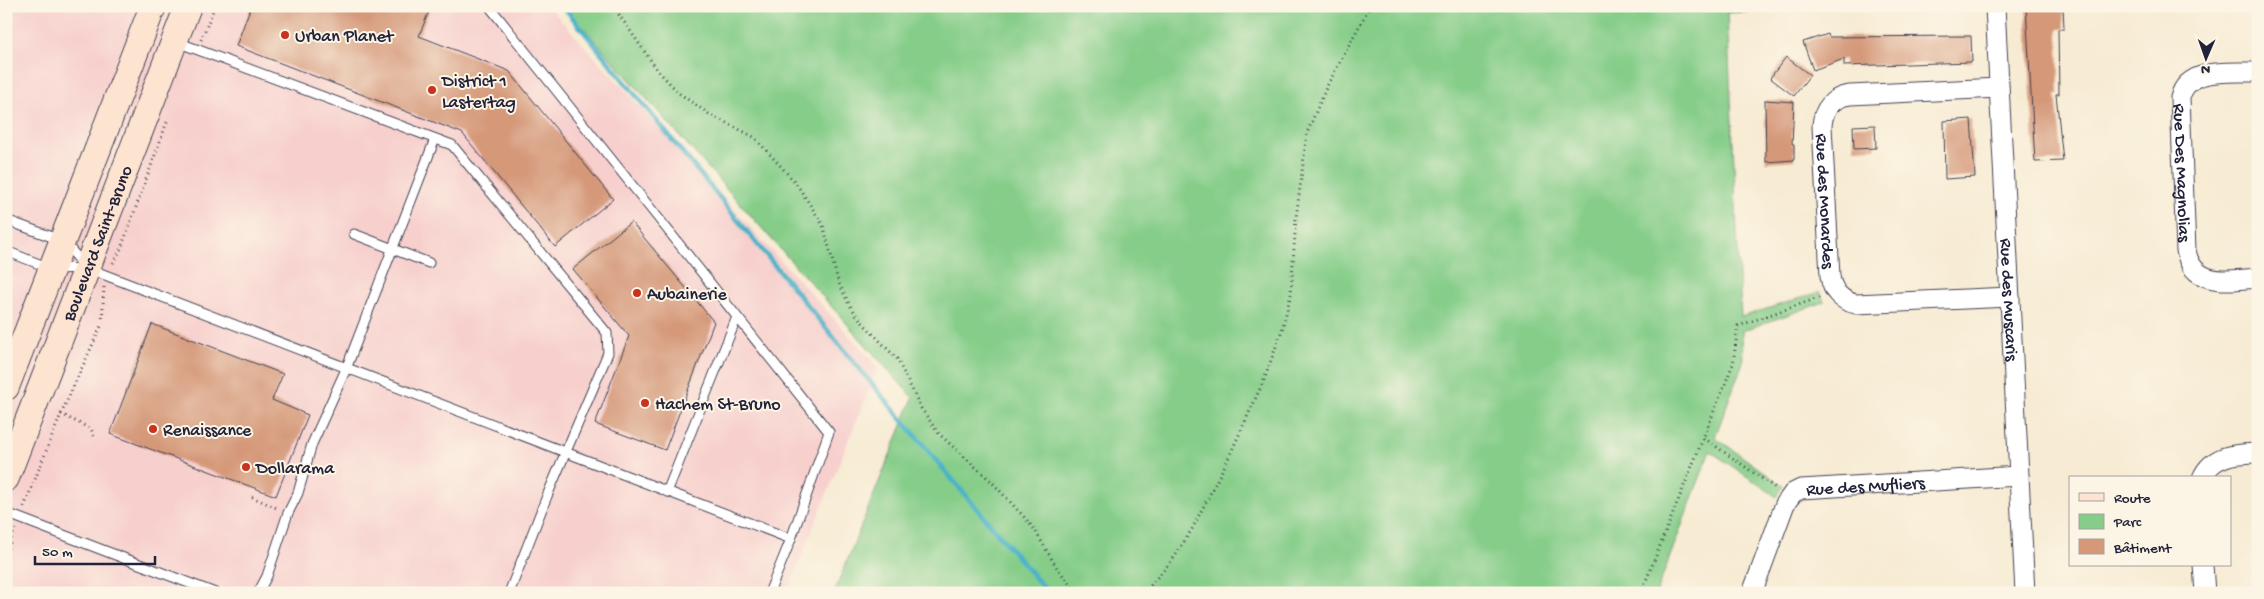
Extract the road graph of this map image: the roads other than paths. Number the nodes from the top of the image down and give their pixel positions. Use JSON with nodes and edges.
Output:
{"nodes":[{"id":1,"x":153,"y":6,"type":"edge"},
{"id":2,"x":188,"y":6,"type":"edge"},
{"id":3,"x":489,"y":6,"type":"edge"},
{"id":4,"x":1995,"y":6,"type":"edge"},
{"id":5,"x":175,"y":41,"type":"junction"},
{"id":6,"x":2258,"y":72,"type":"edge"},
{"id":7,"x":1999,"y":88,"type":"junction"},
{"id":8,"x":435,"y":139,"type":"junction"},
{"id":9,"x":6,"y":220,"type":"edge"},
{"id":10,"x":354,"y":234,"type":"dead end"},
{"id":11,"x":62,"y":241,"type":"junction"},
{"id":12,"x":394,"y":249,"type":"junction"},
{"id":13,"x":6,"y":251,"type":"edge"},
{"id":14,"x":429,"y":263,"type":"dead end"},
{"id":15,"x":87,"y":268,"type":"junction"},
{"id":16,"x":52,"y":269,"type":"junction"},
{"id":17,"x":2258,"y":278,"type":"edge"},
{"id":18,"x":2010,"y":297,"type":"junction"},
{"id":19,"x":737,"y":317,"type":"junction"},
{"id":20,"x":346,"y":369,"type":"junction"},
{"id":21,"x":6,"y":387,"type":"edge"},
{"id":22,"x":566,"y":453,"type":"junction"},
{"id":23,"x":2258,"y":453,"type":"edge"},
{"id":24,"x":2019,"y":476,"type":"junction"},
{"id":25,"x":2203,"y":476,"type":"edge"},
{"id":26,"x":6,"y":478,"type":"edge"},
{"id":27,"x":667,"y":492,"type":"junction"},
{"id":28,"x":6,"y":513,"type":"edge"},
{"id":29,"x":791,"y":539,"type":"junction"},
{"id":30,"x":2203,"y":566,"type":"edge"},
{"id":31,"x":215,"y":593,"type":"edge"},
{"id":32,"x":258,"y":593,"type":"edge"},
{"id":33,"x":509,"y":593,"type":"edge"},
{"id":34,"x":770,"y":593,"type":"edge"},
{"id":35,"x":1752,"y":593,"type":"edge"},
{"id":36,"x":2025,"y":593,"type":"edge"},
{"id":37,"x":2205,"y":593,"type":"edge"}],
"edges":[{"from":1,"to":11,"type":"street","name":"Boulevard Saint-Bruno"},
{"from":2,"to":5,"type":"street","name":"Boulevard Saint-Bruno"},
{"from":3,"to":19,"type":"lane"},
{"from":4,"to":7,"type":"street","name":"Rue des Muscaris"},
{"from":5,"to":8,"type":"lane"},
{"from":5,"to":15,"type":"street","name":"Boulevard Saint-Bruno"},
{"from":6,"to":17,"type":"street","name":"Rue Des Magnolias"},
{"from":7,"to":18,"type":"street","name":"Rue des Muscaris"},
{"from":7,"to":18,"type":"street","name":"Rue des Monardes"},
{"from":8,"to":12,"type":"lane"},
{"from":8,"to":22,"type":"lane"},
{"from":9,"to":11,"type":"lane"},
{"from":10,"to":12,"type":"lane"},
{"from":11,"to":15,"type":"lane"},
{"from":11,"to":16,"type":"street","name":"Boulevard Saint-Bruno"},
{"from":12,"to":14,"type":"lane"},
{"from":12,"to":20,"type":"lane"},
{"from":13,"to":16,"type":"lane"},
{"from":15,"to":16,"type":"lane"},
{"from":15,"to":20,"type":"lane"},
{"from":15,"to":26,"type":"street","name":"Boulevard Saint-Bruno"},
{"from":16,"to":21,"type":"street","name":"Boulevard Saint-Bruno"},
{"from":18,"to":24,"type":"street","name":"Rue des Muscaris"},
{"from":19,"to":27,"type":"lane"},
{"from":19,"to":29,"type":"lane"},
{"from":20,"to":22,"type":"lane"},
{"from":20,"to":32,"type":"lane"},
{"from":22,"to":27,"type":"lane"},
{"from":22,"to":33,"type":"lane"},
{"from":23,"to":25,"type":"street"},
{"from":24,"to":35,"type":"street","name":"Rue des Mufliers"},
{"from":24,"to":36,"type":"street","name":"Rue des Muscaris"},
{"from":27,"to":29,"type":"lane"},
{"from":28,"to":31,"type":"lane"},
{"from":29,"to":34,"type":"lane"},
{"from":30,"to":37,"type":"street"}]}
